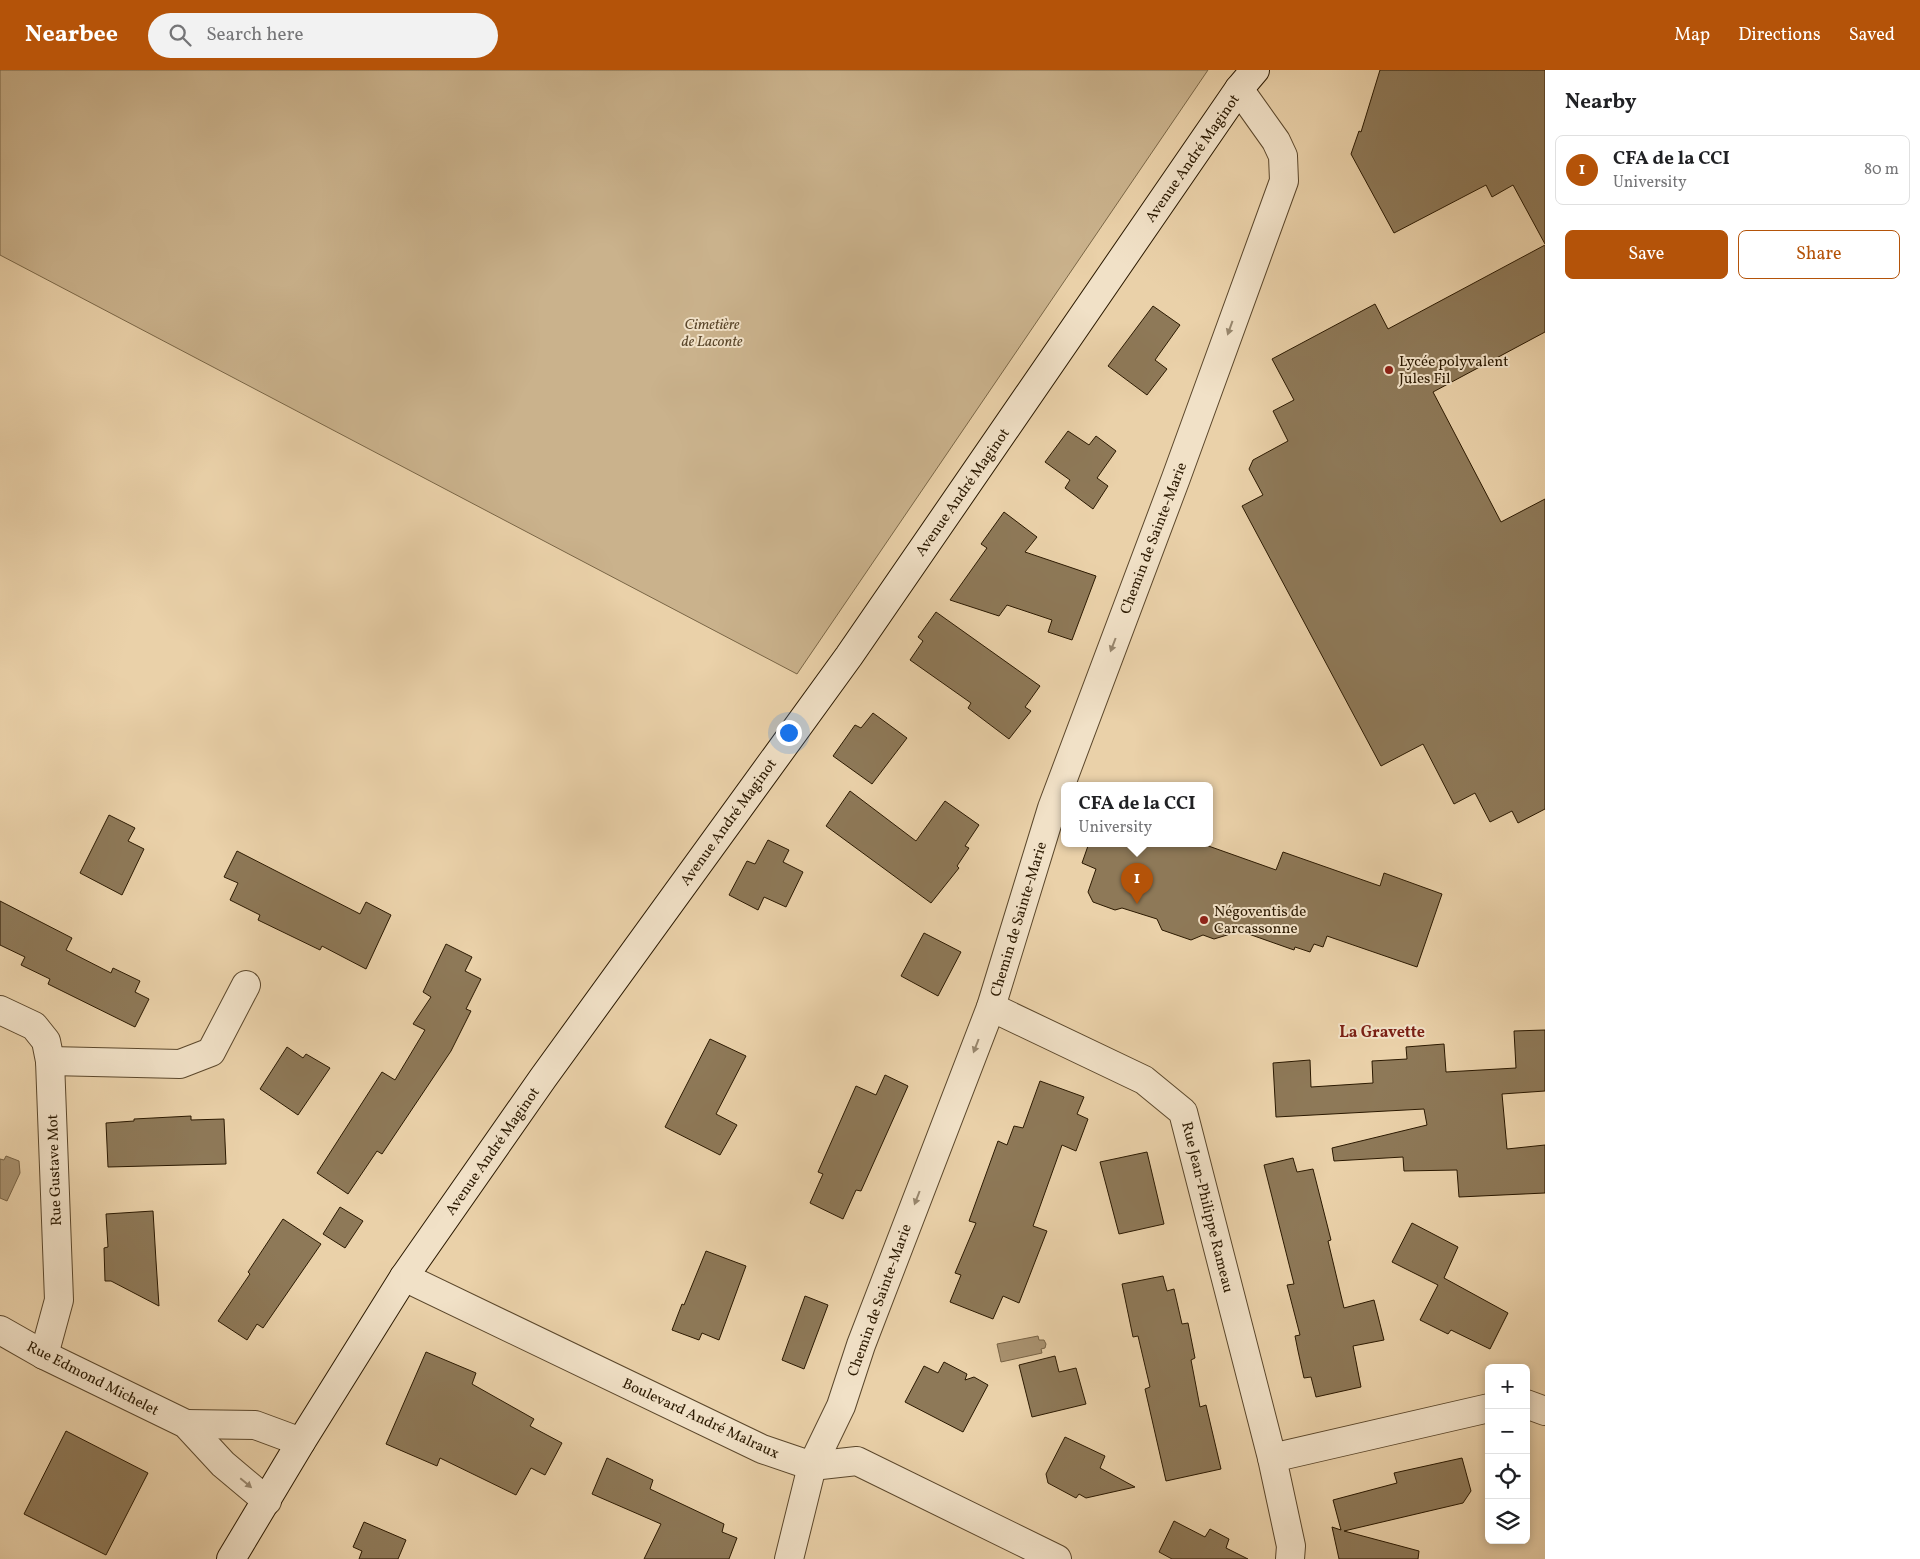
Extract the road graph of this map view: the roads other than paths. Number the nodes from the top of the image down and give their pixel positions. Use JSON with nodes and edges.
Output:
{"nodes":[{"id":1,"x":1247,"y":80,"type":"edge"},
{"id":2,"x":1062,"y":782,"type":"edge"},
{"id":3,"x":1061,"y":784,"type":"edge"},
{"id":4,"x":246,"y":984,"type":"dead end"},
{"id":5,"x":991,"y":1008,"type":"junction"},
{"id":6,"x":0,"y":1010,"type":"edge"},
{"id":7,"x":50,"y":1062,"type":"junction"},
{"id":8,"x":404,"y":1277,"type":"junction"},
{"id":9,"x":0,"y":1330,"type":"edge"},
{"id":10,"x":44,"y":1355,"type":"junction"},
{"id":11,"x":1530,"y":1405,"type":"edge"},
{"id":12,"x":1485,"y":1409,"type":"edge"},
{"id":13,"x":1545,"y":1411,"type":"edge"},
{"id":14,"x":186,"y":1424,"type":"junction"},
{"id":15,"x":240,"y":1426,"type":"junction"},
{"id":16,"x":301,"y":1442,"type":"junction"},
{"id":17,"x":1272,"y":1458,"type":"junction"},
{"id":18,"x":223,"y":1464,"type":"junction"},
{"id":19,"x":812,"y":1466,"type":"junction"},
{"id":20,"x":267,"y":1501,"type":"junction"},
{"id":21,"x":231,"y":1559,"type":"edge"},
{"id":22,"x":789,"y":1559,"type":"edge"},
{"id":23,"x":1057,"y":1559,"type":"edge"},
{"id":24,"x":1290,"y":1559,"type":"edge"}],
"edges":[{"from":1,"to":2,"type":"street","name":"Chemin de Sainte-Marie","one_way":true},
{"from":1,"to":8,"type":"street","name":"Avenue André Maginot"},
{"from":3,"to":5,"type":"street","name":"Chemin de Sainte-Marie","one_way":true},
{"from":4,"to":7,"type":"street"},
{"from":5,"to":17,"type":"street","name":"Rue Jean-Philippe Rameau"},
{"from":5,"to":19,"type":"street","name":"Chemin de Sainte-Marie","one_way":true},
{"from":6,"to":7,"type":"street","name":"Rue Gustave Mot"},
{"from":7,"to":10,"type":"street","name":"Rue Gustave Mot"},
{"from":8,"to":16,"type":"street","name":"Avenue André Maginot"},
{"from":8,"to":19,"type":"street","name":"Boulevard André Malraux"},
{"from":9,"to":10,"type":"street","name":"Rue Edmond Michelet"},
{"from":10,"to":14,"type":"street","name":"Rue Edmond Michelet"},
{"from":11,"to":13,"type":"street"},
{"from":12,"to":17,"type":"street"},
{"from":14,"to":15,"type":"street","name":"Rue Edmond Michelet"},
{"from":14,"to":18,"type":"street","name":"Rue Edmond Michelet"},
{"from":15,"to":16,"type":"street","name":"Rue Edmond Michelet"},
{"from":15,"to":18,"type":"street"},
{"from":16,"to":20,"type":"street","name":"Avenue André Maginot"},
{"from":17,"to":24,"type":"street","name":"Rue Jean-Philippe Rameau"},
{"from":18,"to":20,"type":"street","name":"Rue Edmond Michelet","one_way":true},
{"from":19,"to":22,"type":"street","name":"Chemin de Sainte-Marie"},
{"from":19,"to":23,"type":"street","name":"Boulevard André Malraux"},
{"from":20,"to":21,"type":"street","name":"Avenue André Maginot"}]}
